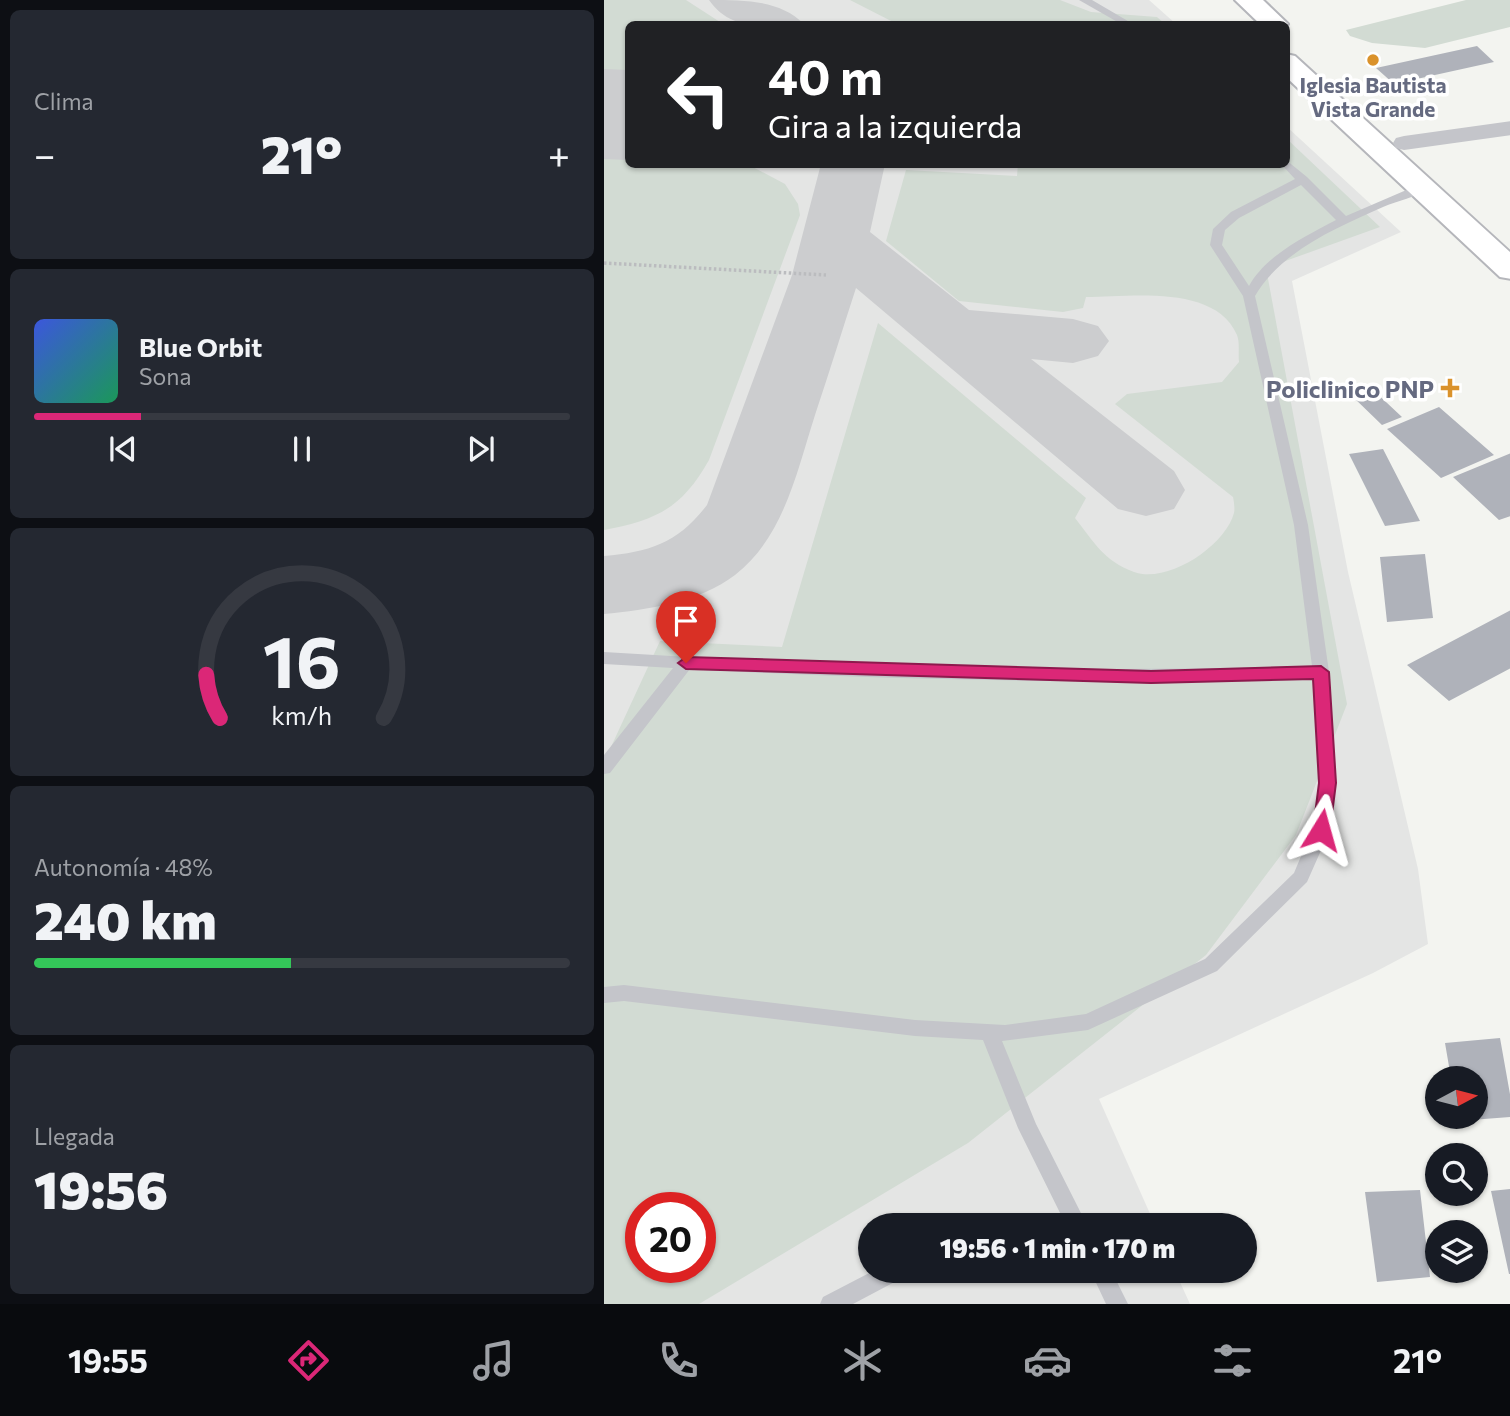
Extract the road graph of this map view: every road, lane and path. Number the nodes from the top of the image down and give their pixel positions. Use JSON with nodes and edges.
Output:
{"nodes":[{"id":1,"x":1084,"y":0,"type":"edge"},
{"id":2,"x":1241,"y":11,"type":"edge"},
{"id":3,"x":1122,"y":21,"type":"edge"},
{"id":4,"x":1256,"y":21,"type":"edge"},
{"id":5,"x":1290,"y":44,"type":"edge"},
{"id":6,"x":1290,"y":45,"type":"edge"},
{"id":7,"x":1510,"y":128,"type":"edge"},
{"id":8,"x":1404,"y":143,"type":"junction"},
{"id":9,"x":1290,"y":167,"type":"edge"},
{"id":10,"x":1303,"y":179,"type":"junction"},
{"id":11,"x":1422,"y":188,"type":"junction"},
{"id":12,"x":1344,"y":222,"type":"junction"},
{"id":13,"x":1510,"y":239,"type":"edge"},
{"id":14,"x":604,"y":262,"type":"edge"},
{"id":15,"x":1510,"y":270,"type":"edge"},
{"id":16,"x":826,"y":275,"type":"dead end"},
{"id":17,"x":1249,"y":296,"type":"junction"},
{"id":18,"x":604,"y":658,"type":"edge"},
{"id":19,"x":686,"y":663,"type":"junction"},
{"id":20,"x":1321,"y":672,"type":"junction"},
{"id":21,"x":604,"y":768,"type":"edge"},
{"id":22,"x":604,"y":995,"type":"edge"},
{"id":23,"x":989,"y":1032,"type":"junction"},
{"id":24,"x":1071,"y":1213,"type":"edge"},
{"id":25,"x":872,"y":1283,"type":"edge"},
{"id":26,"x":1106,"y":1283,"type":"edge"},
{"id":27,"x":832,"y":1304,"type":"edge"},
{"id":28,"x":1117,"y":1304,"type":"edge"}],
"edges":[{"from":1,"to":3,"type":"lane"},
{"from":2,"to":4,"type":"main road"},
{"from":5,"to":8,"type":"main road"},
{"from":6,"to":11,"type":"main road"},
{"from":7,"to":8,"type":"street"},
{"from":8,"to":13,"type":"main road"},
{"from":9,"to":10,"type":"lane"},
{"from":10,"to":12,"type":"lane"},
{"from":10,"to":17,"type":"lane"},
{"from":11,"to":12,"type":"lane"},
{"from":11,"to":15,"type":"main road"},
{"from":12,"to":17,"type":"lane"},
{"from":14,"to":16,"type":"path"},
{"from":17,"to":20,"type":"lane"},
{"from":18,"to":19,"type":"lane"},
{"from":19,"to":20,"type":"lane"},
{"from":19,"to":21,"type":"lane"},
{"from":20,"to":23,"type":"lane"},
{"from":22,"to":23,"type":"lane"},
{"from":23,"to":24,"type":"lane"},
{"from":25,"to":27,"type":"lane"},
{"from":26,"to":28,"type":"lane"}]}
